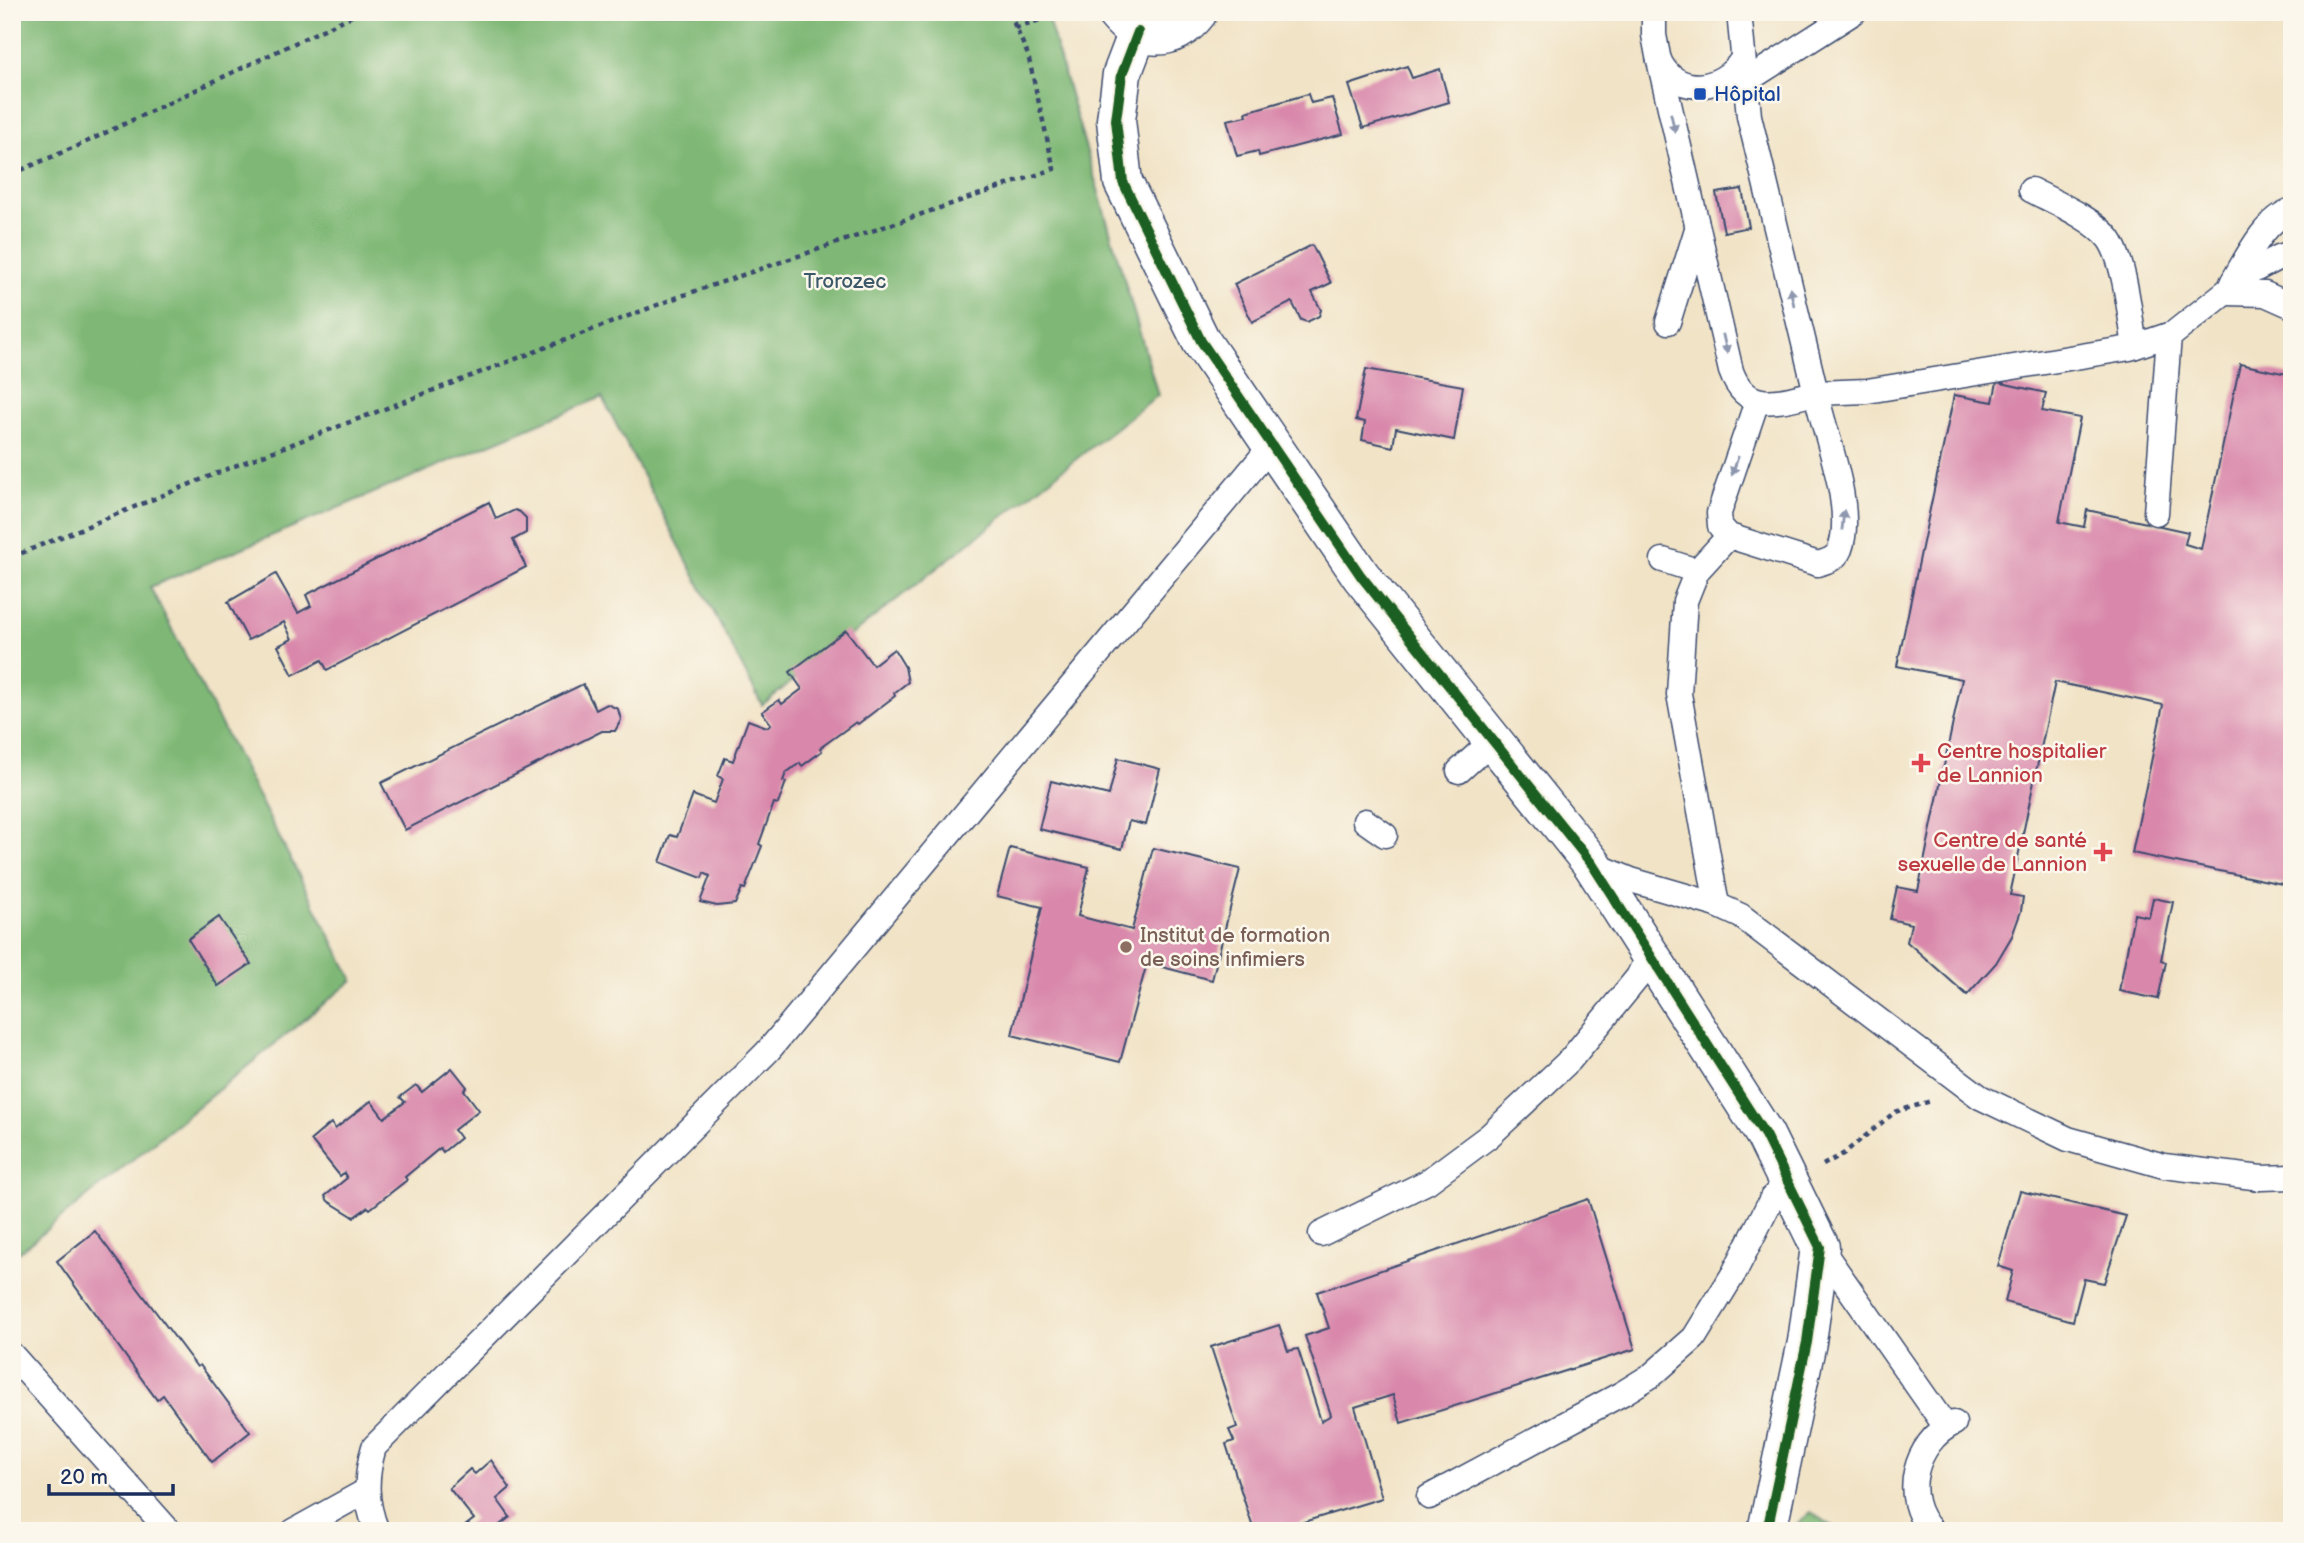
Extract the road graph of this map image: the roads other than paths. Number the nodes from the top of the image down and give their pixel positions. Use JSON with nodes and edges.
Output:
{"nodes":[{"id":1,"x":1198,"y":12,"type":"edge"},
{"id":2,"x":1654,"y":12,"type":"edge"},
{"id":3,"x":1738,"y":12,"type":"edge"},
{"id":4,"x":1854,"y":12,"type":"edge"},
{"id":5,"x":1127,"y":22,"type":"edge"},
{"id":6,"x":1658,"y":56,"type":"junction"},
{"id":7,"x":1744,"y":69,"type":"junction"},
{"id":8,"x":2031,"y":190,"type":"dead end"},
{"id":9,"x":2292,"y":210,"type":"edge"},
{"id":10,"x":1698,"y":229,"type":"junction"},
{"id":11,"x":2292,"y":253,"type":"edge"},
{"id":12,"x":2227,"y":293,"type":"junction"},
{"id":13,"x":2292,"y":306,"type":"edge"},
{"id":14,"x":1668,"y":322,"type":"dead end"},
{"id":15,"x":2169,"y":334,"type":"junction"},
{"id":16,"x":2135,"y":346,"type":"junction"},
{"id":17,"x":1816,"y":393,"type":"junction"},
{"id":18,"x":1757,"y":401,"type":"junction"},
{"id":19,"x":1272,"y":445,"type":"junction"},
{"id":20,"x":2156,"y":513,"type":"dead end"},
{"id":21,"x":1729,"y":536,"type":"junction"},
{"id":22,"x":1663,"y":560,"type":"dead end"},
{"id":23,"x":1696,"y":571,"type":"junction"},
{"id":24,"x":1493,"y":740,"type":"junction"},
{"id":25,"x":1459,"y":771,"type":"dead end"},
{"id":26,"x":1592,"y":864,"type":"junction"},
{"id":27,"x":1717,"y":905,"type":"junction"},
{"id":28,"x":1649,"y":954,"type":"junction"},
{"id":29,"x":2292,"y":1177,"type":"edge"},
{"id":30,"x":1787,"y":1182,"type":"junction"},
{"id":31,"x":1321,"y":1234,"type":"dead end"},
{"id":32,"x":1820,"y":1247,"type":"junction"},
{"id":33,"x":12,"y":1355,"type":"edge"},
{"id":34,"x":366,"y":1491,"type":"junction"},
{"id":35,"x":1429,"y":1497,"type":"dead end"},
{"id":36,"x":169,"y":1531,"type":"edge"},
{"id":37,"x":294,"y":1531,"type":"edge"},
{"id":38,"x":377,"y":1531,"type":"edge"},
{"id":39,"x":1767,"y":1531,"type":"edge"},
{"id":40,"x":1932,"y":1531,"type":"edge"}],
"edges":[{"from":1,"to":5,"type":"street"},
{"from":2,"to":6,"type":"lane"},
{"from":3,"to":7,"type":"lane"},
{"from":4,"to":7,"type":"lane"},
{"from":5,"to":19,"type":"street"},
{"from":6,"to":7,"type":"lane"},
{"from":6,"to":10,"type":"lane","one_way":true},
{"from":17,"to":7,"type":"lane","one_way":true},
{"from":8,"to":16,"type":"lane"},
{"from":9,"to":12,"type":"lane"},
{"from":10,"to":14,"type":"lane"},
{"from":10,"to":18,"type":"lane","one_way":true},
{"from":11,"to":12,"type":"lane"},
{"from":12,"to":13,"type":"lane"},
{"from":12,"to":15,"type":"lane"},
{"from":15,"to":16,"type":"lane"},
{"from":15,"to":20,"type":"lane"},
{"from":16,"to":17,"type":"lane"},
{"from":17,"to":18,"type":"lane"},
{"from":21,"to":17,"type":"lane","one_way":true},
{"from":18,"to":21,"type":"lane","one_way":true},
{"from":19,"to":24,"type":"street"},
{"from":19,"to":34,"type":"lane"},
{"from":21,"to":23,"type":"lane"},
{"from":22,"to":23,"type":"lane"},
{"from":23,"to":27,"type":"lane"},
{"from":24,"to":25,"type":"lane"},
{"from":24,"to":26,"type":"street"},
{"from":26,"to":27,"type":"lane"},
{"from":26,"to":28,"type":"street"},
{"from":27,"to":29,"type":"lane"},
{"from":28,"to":30,"type":"street"},
{"from":28,"to":31,"type":"lane"},
{"from":30,"to":32,"type":"street"},
{"from":30,"to":35,"type":"lane"},
{"from":32,"to":39,"type":"street"},
{"from":32,"to":40,"type":"lane"},
{"from":33,"to":36,"type":"lane"},
{"from":34,"to":37,"type":"lane"},
{"from":34,"to":38,"type":"lane"}]}
